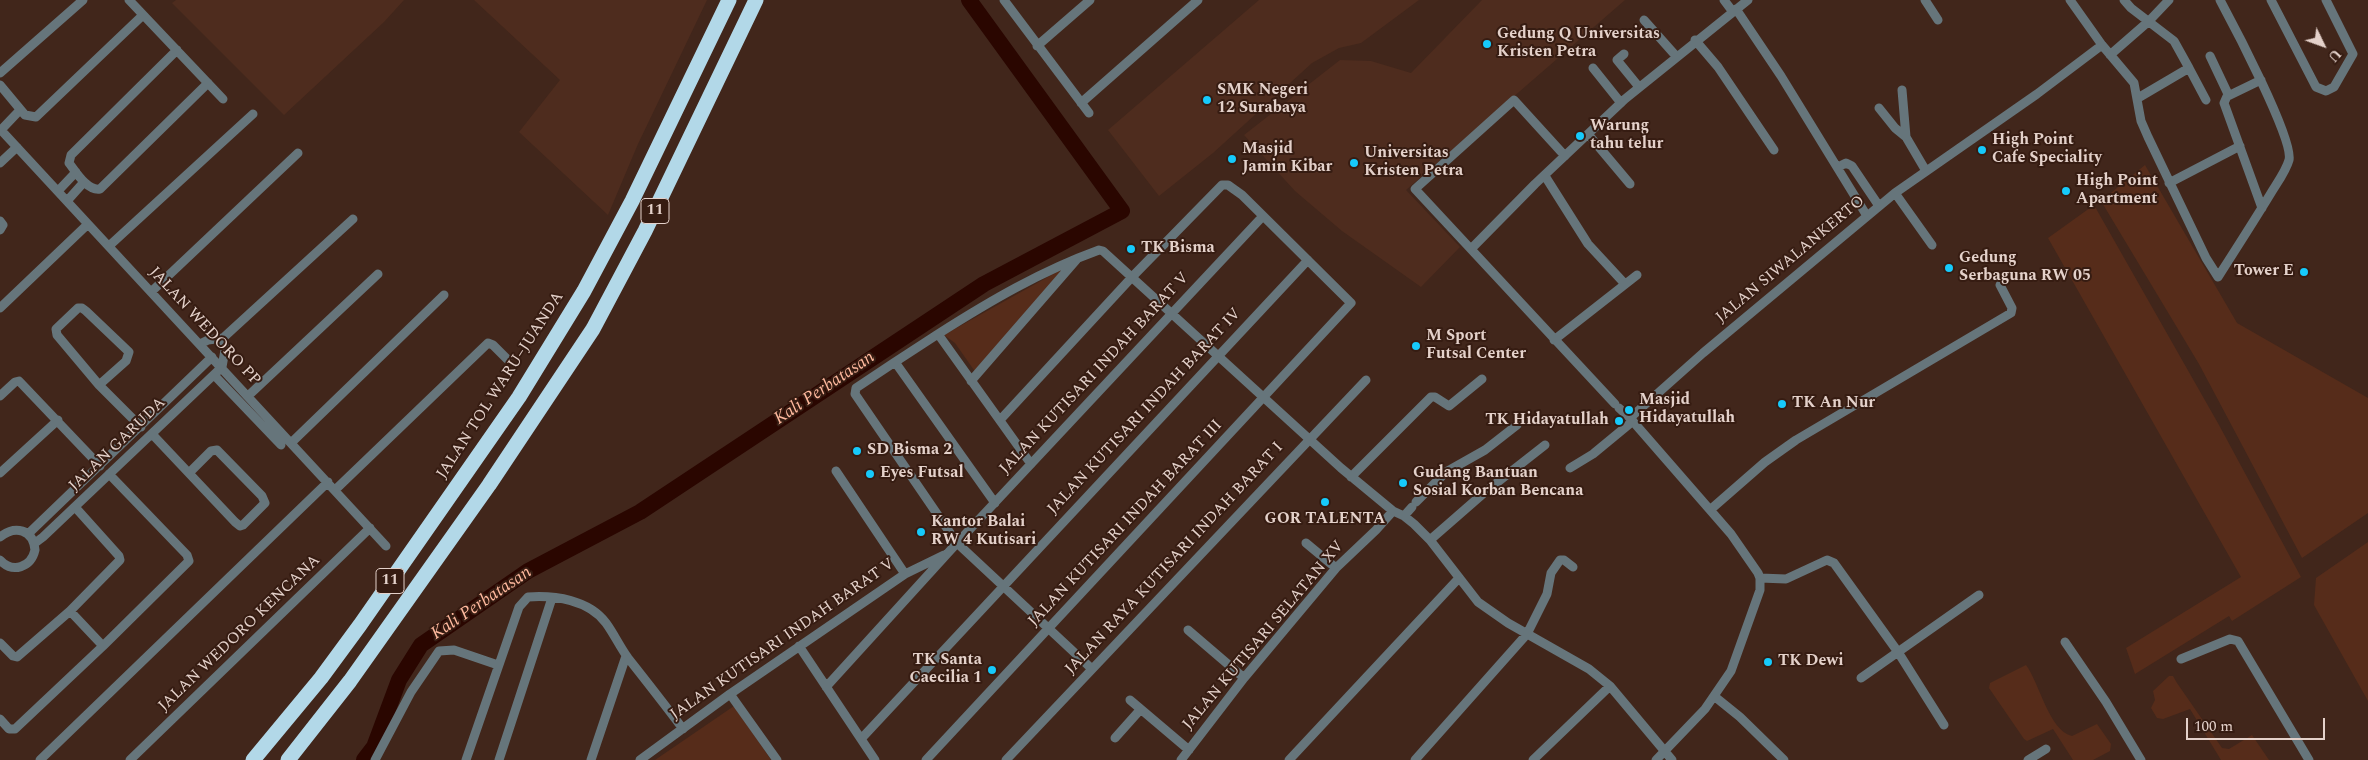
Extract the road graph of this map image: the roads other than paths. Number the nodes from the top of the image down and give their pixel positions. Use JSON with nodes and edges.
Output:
{"nodes":[{"id":1,"x":83,"y":0,"type":"edge"},
{"id":2,"x":129,"y":0,"type":"edge"},
{"id":3,"x":729,"y":0,"type":"edge"},
{"id":4,"x":756,"y":0,"type":"edge"},
{"id":5,"x":1004,"y":0,"type":"edge"},
{"id":6,"x":1090,"y":0,"type":"edge"},
{"id":7,"x":1198,"y":0,"type":"edge"},
{"id":8,"x":1724,"y":0,"type":"edge"},
{"id":9,"x":1748,"y":0,"type":"edge"},
{"id":10,"x":1925,"y":0,"type":"edge"},
{"id":11,"x":2070,"y":0,"type":"edge"},
{"id":12,"x":2124,"y":0,"type":"edge"},
{"id":13,"x":2168,"y":0,"type":"edge"},
{"id":14,"x":2220,"y":0,"type":"edge"},
{"id":15,"x":2271,"y":0,"type":"edge"},
{"id":16,"x":2326,"y":0,"type":"edge"},
{"id":17,"x":1734,"y":10,"type":"junction"},
{"id":18,"x":143,"y":15,"type":"junction"},
{"id":19,"x":1644,"y":20,"type":"dead end"},
{"id":20,"x":1938,"y":20,"type":"dead end"},
{"id":21,"x":2149,"y":21,"type":"junction"},
{"id":22,"x":1696,"y":40,"type":"junction"},
{"id":23,"x":2102,"y":45,"type":"junction"},
{"id":24,"x":1037,"y":46,"type":"junction"},
{"id":25,"x":177,"y":50,"type":"junction"},
{"id":26,"x":1624,"y":54,"type":"dead end"},
{"id":27,"x":2110,"y":55,"type":"junction"},
{"id":28,"x":1676,"y":56,"type":"junction"},
{"id":29,"x":2210,"y":56,"type":"dead end"},
{"id":30,"x":1593,"y":68,"type":"dead end"},
{"id":31,"x":2189,"y":68,"type":"junction"},
{"id":32,"x":0,"y":74,"type":"edge"},
{"id":33,"x":2261,"y":80,"type":"junction"},
{"id":34,"x":208,"y":83,"type":"junction"},
{"id":35,"x":0,"y":85,"type":"edge"},
{"id":36,"x":1639,"y":87,"type":"junction"},
{"id":37,"x":1902,"y":90,"type":"dead end"},
{"id":38,"x":2228,"y":96,"type":"junction"},
{"id":39,"x":2138,"y":98,"type":"junction"},
{"id":40,"x":4,"y":99,"type":"edge"},
{"id":41,"x":223,"y":99,"type":"dead end"},
{"id":42,"x":2206,"y":100,"type":"dead end"},
{"id":43,"x":1082,"y":103,"type":"junction"},
{"id":44,"x":1621,"y":103,"type":"junction"},
{"id":45,"x":1879,"y":108,"type":"dead end"},
{"id":46,"x":20,"y":110,"type":"junction"},
{"id":47,"x":1089,"y":113,"type":"dead end"},
{"id":48,"x":253,"y":114,"type":"dead end"},
{"id":49,"x":1,"y":129,"type":"edge"},
{"id":50,"x":1588,"y":134,"type":"junction"},
{"id":51,"x":1906,"y":136,"type":"junction"},
{"id":52,"x":2240,"y":146,"type":"junction"},
{"id":53,"x":17,"y":147,"type":"junction"},
{"id":54,"x":1774,"y":150,"type":"dead end"},
{"id":55,"x":298,"y":154,"type":"dead end"},
{"id":56,"x":1565,"y":156,"type":"junction"},
{"id":57,"x":0,"y":164,"type":"edge"},
{"id":58,"x":1838,"y":167,"type":"junction"},
{"id":59,"x":1926,"y":171,"type":"junction"},
{"id":60,"x":76,"y":172,"type":"junction"},
{"id":61,"x":1544,"y":176,"type":"junction"},
{"id":62,"x":84,"y":182,"type":"junction"},
{"id":63,"x":2169,"y":183,"type":"junction"},
{"id":64,"x":1630,"y":184,"type":"dead end"},
{"id":65,"x":58,"y":191,"type":"junction"},
{"id":66,"x":1895,"y":193,"type":"junction"},
{"id":67,"x":67,"y":201,"type":"junction"},
{"id":68,"x":1879,"y":206,"type":"junction"},
{"id":69,"x":2262,"y":208,"type":"junction"},
{"id":70,"x":1264,"y":216,"type":"junction"},
{"id":71,"x":1867,"y":216,"type":"junction"},
{"id":72,"x":353,"y":219,"type":"dead end"},
{"id":73,"x":0,"y":220,"type":"edge"},
{"id":74,"x":88,"y":224,"type":"junction"},
{"id":75,"x":0,"y":230,"type":"edge"},
{"id":76,"x":1932,"y":245,"type":"dead end"},
{"id":77,"x":109,"y":246,"type":"junction"},
{"id":78,"x":1471,"y":250,"type":"junction"},
{"id":79,"x":1079,"y":257,"type":"junction"},
{"id":80,"x":1308,"y":260,"type":"junction"},
{"id":81,"x":378,"y":274,"type":"dead end"},
{"id":82,"x":1636,"y":275,"type":"dead end"},
{"id":83,"x":1133,"y":276,"type":"junction"},
{"id":84,"x":1625,"y":284,"type":"junction"},
{"id":85,"x":2000,"y":285,"type":"dead end"},
{"id":86,"x":151,"y":292,"type":"junction"},
{"id":87,"x":444,"y":295,"type":"dead end"},
{"id":88,"x":0,"y":308,"type":"edge"},
{"id":89,"x":1173,"y":313,"type":"junction"},
{"id":90,"x":938,"y":334,"type":"junction"},
{"id":91,"x":223,"y":338,"type":"junction"},
{"id":92,"x":1554,"y":340,"type":"junction"},
{"id":93,"x":200,"y":344,"type":"junction"},
{"id":94,"x":1218,"y":355,"type":"junction"},
{"id":95,"x":212,"y":357,"type":"junction"},
{"id":96,"x":508,"y":359,"type":"dead end"},
{"id":97,"x":895,"y":362,"type":"junction"},
{"id":98,"x":222,"y":367,"type":"junction"},
{"id":99,"x":214,"y":375,"type":"junction"},
{"id":100,"x":190,"y":379,"type":"junction"},
{"id":101,"x":1482,"y":379,"type":"dead end"},
{"id":102,"x":1366,"y":380,"type":"dead end"},
{"id":103,"x":971,"y":381,"type":"junction"},
{"id":104,"x":99,"y":385,"type":"junction"},
{"id":105,"x":199,"y":389,"type":"junction"},
{"id":106,"x":0,"y":396,"type":"edge"},
{"id":107,"x":248,"y":396,"type":"junction"},
{"id":108,"x":1265,"y":398,"type":"junction"},
{"id":109,"x":1631,"y":419,"type":"junction"},
{"id":110,"x":58,"y":420,"type":"junction"},
{"id":111,"x":1000,"y":420,"type":"junction"},
{"id":112,"x":1517,"y":425,"type":"dead end"},
{"id":113,"x":141,"y":427,"type":"junction"},
{"id":114,"x":152,"y":434,"type":"junction"},
{"id":115,"x":1308,"y":439,"type":"junction"},
{"id":116,"x":127,"y":440,"type":"junction"},
{"id":117,"x":291,"y":443,"type":"junction"},
{"id":118,"x":1545,"y":445,"type":"dead end"},
{"id":119,"x":281,"y":446,"type":"dead end"},
{"id":120,"x":135,"y":450,"type":"junction"},
{"id":121,"x":1031,"y":464,"type":"junction"},
{"id":122,"x":100,"y":466,"type":"junction"},
{"id":123,"x":1570,"y":468,"type":"dead end"},
{"id":124,"x":836,"y":471,"type":"dead end"},
{"id":125,"x":0,"y":473,"type":"edge"},
{"id":126,"x":189,"y":473,"type":"junction"},
{"id":127,"x":109,"y":474,"type":"junction"},
{"id":128,"x":1351,"y":477,"type":"junction"},
{"id":129,"x":328,"y":482,"type":"junction"},
{"id":130,"x":83,"y":483,"type":"junction"},
{"id":131,"x":335,"y":490,"type":"junction"},
{"id":132,"x":92,"y":491,"type":"junction"},
{"id":133,"x":995,"y":503,"type":"junction"},
{"id":134,"x":75,"y":507,"type":"junction"},
{"id":135,"x":1710,"y":510,"type":"junction"},
{"id":136,"x":1392,"y":511,"type":"junction"},
{"id":137,"x":1404,"y":516,"type":"junction"},
{"id":138,"x":370,"y":528,"type":"junction"},
{"id":139,"x":4,"y":530,"type":"edge"},
{"id":140,"x":28,"y":534,"type":"junction"},
{"id":141,"x":0,"y":537,"type":"edge"},
{"id":142,"x":1430,"y":540,"type":"junction"},
{"id":143,"x":35,"y":543,"type":"junction"},
{"id":144,"x":957,"y":543,"type":"junction"},
{"id":145,"x":1306,"y":543,"type":"dead end"},
{"id":146,"x":386,"y":546,"type":"dead end"},
{"id":147,"x":948,"y":553,"type":"junction"},
{"id":148,"x":2,"y":566,"type":"edge"},
{"id":149,"x":1573,"y":567,"type":"dead end"},
{"id":150,"x":1336,"y":568,"type":"junction"},
{"id":151,"x":905,"y":574,"type":"junction"},
{"id":152,"x":1459,"y":578,"type":"junction"},
{"id":153,"x":1760,"y":578,"type":"junction"},
{"id":154,"x":1003,"y":586,"type":"junction"},
{"id":155,"x":1978,"y":595,"type":"dead end"},
{"id":156,"x":552,"y":598,"type":"junction"},
{"id":157,"x":70,"y":611,"type":"junction"},
{"id":158,"x":1048,"y":629,"type":"junction"},
{"id":159,"x":1188,"y":630,"type":"dead end"},
{"id":160,"x":1527,"y":634,"type":"junction"},
{"id":161,"x":2065,"y":642,"type":"dead end"},
{"id":162,"x":0,"y":643,"type":"edge"},
{"id":163,"x":103,"y":646,"type":"junction"},
{"id":164,"x":799,"y":646,"type":"junction"},
{"id":165,"x":1898,"y":652,"type":"junction"},
{"id":166,"x":626,"y":656,"type":"junction"},
{"id":167,"x":2180,"y":659,"type":"dead end"},
{"id":168,"x":498,"y":665,"type":"junction"},
{"id":169,"x":1092,"y":669,"type":"junction"},
{"id":170,"x":1244,"y":678,"type":"junction"},
{"id":171,"x":1862,"y":678,"type":"dead end"},
{"id":172,"x":1610,"y":686,"type":"junction"},
{"id":173,"x":826,"y":687,"type":"junction"},
{"id":174,"x":730,"y":694,"type":"junction"},
{"id":175,"x":1714,"y":696,"type":"junction"},
{"id":176,"x":1130,"y":700,"type":"dead end"},
{"id":177,"x":1140,"y":710,"type":"junction"},
{"id":178,"x":0,"y":719,"type":"edge"},
{"id":179,"x":1944,"y":725,"type":"dead end"},
{"id":180,"x":683,"y":729,"type":"junction"},
{"id":181,"x":1115,"y":738,"type":"dead end"},
{"id":182,"x":861,"y":739,"type":"junction"},
{"id":183,"x":1189,"y":750,"type":"junction"},
{"id":184,"x":2046,"y":750,"type":"dead end"},
{"id":185,"x":1664,"y":752,"type":"junction"},
{"id":186,"x":40,"y":760,"type":"edge"},
{"id":187,"x":130,"y":760,"type":"edge"},
{"id":188,"x":253,"y":760,"type":"edge"},
{"id":189,"x":288,"y":760,"type":"edge"},
{"id":190,"x":375,"y":760,"type":"edge"},
{"id":191,"x":466,"y":760,"type":"edge"},
{"id":192,"x":499,"y":760,"type":"edge"},
{"id":193,"x":591,"y":760,"type":"edge"},
{"id":194,"x":640,"y":760,"type":"edge"},
{"id":195,"x":777,"y":760,"type":"edge"},
{"id":196,"x":875,"y":760,"type":"edge"},
{"id":197,"x":926,"y":760,"type":"edge"},
{"id":198,"x":1006,"y":760,"type":"edge"},
{"id":199,"x":1181,"y":760,"type":"edge"},
{"id":200,"x":1289,"y":760,"type":"edge"},
{"id":201,"x":1415,"y":760,"type":"edge"},
{"id":202,"x":1533,"y":760,"type":"edge"},
{"id":203,"x":1656,"y":760,"type":"edge"},
{"id":204,"x":1672,"y":760,"type":"edge"},
{"id":205,"x":1784,"y":760,"type":"edge"},
{"id":206,"x":2028,"y":760,"type":"edge"},
{"id":207,"x":2142,"y":760,"type":"edge"},
{"id":208,"x":2309,"y":760,"type":"edge"}],
"edges":[{"from":1,"to":32,"type":"street"},
{"from":2,"to":18,"type":"street"},
{"from":3,"to":188,"type":"highway","name":"JALAN TOL WARU–JUANDA","number":"11"},
{"from":4,"to":189,"type":"highway","number":"11"},
{"from":5,"to":24,"type":"street"},
{"from":6,"to":24,"type":"street"},
{"from":7,"to":43,"type":"street"},
{"from":8,"to":17,"type":"street"},
{"from":9,"to":17,"type":"street"},
{"from":10,"to":20,"type":"street"},
{"from":11,"to":23,"type":"street"},
{"from":12,"to":21,"type":"street"},
{"from":13,"to":21,"type":"street"},
{"from":14,"to":33,"type":"street"},
{"from":15,"to":16,"type":"street"},
{"from":17,"to":22,"type":"street"},
{"from":17,"to":58,"type":"street"},
{"from":18,"to":25,"type":"street"},
{"from":18,"to":46,"type":"street"},
{"from":19,"to":28,"type":"street"},
{"from":21,"to":27,"type":"street"},
{"from":21,"to":31,"type":"street"},
{"from":22,"to":28,"type":"street"},
{"from":22,"to":54,"type":"street"},
{"from":23,"to":27,"type":"street"},
{"from":23,"to":59,"type":"street","name":"JALAN SIWALANKERTO"},
{"from":24,"to":43,"type":"street"},
{"from":25,"to":34,"type":"street"},
{"from":25,"to":60,"type":"street"},
{"from":26,"to":36,"type":"street"},
{"from":27,"to":39,"type":"street"},
{"from":28,"to":36,"type":"street"},
{"from":29,"to":38,"type":"street"},
{"from":30,"to":44,"type":"street"},
{"from":31,"to":39,"type":"street"},
{"from":31,"to":42,"type":"street"},
{"from":33,"to":38,"type":"street"},
{"from":33,"to":69,"type":"street"},
{"from":34,"to":41,"type":"street"},
{"from":34,"to":62,"type":"street"},
{"from":35,"to":40,"type":"street"},
{"from":36,"to":44,"type":"street"},
{"from":37,"to":51,"type":"street"},
{"from":38,"to":52,"type":"street"},
{"from":39,"to":63,"type":"street"},
{"from":40,"to":46,"type":"street"},
{"from":43,"to":47,"type":"street"},
{"from":44,"to":50,"type":"street"},
{"from":45,"to":51,"type":"street"},
{"from":46,"to":49,"type":"street"},
{"from":48,"to":77,"type":"street"},
{"from":49,"to":53,"type":"street","name":"JALAN WEDORO PP"},
{"from":50,"to":56,"type":"street"},
{"from":50,"to":64,"type":"street"},
{"from":51,"to":59,"type":"street"},
{"from":52,"to":63,"type":"street"},
{"from":52,"to":69,"type":"street"},
{"from":53,"to":57,"type":"street"},
{"from":53,"to":65,"type":"street","name":"JALAN WEDORO PP"},
{"from":55,"to":86,"type":"street"},
{"from":56,"to":61,"type":"street"},
{"from":56,"to":78,"type":"street"},
{"from":58,"to":68,"type":"street"},
{"from":58,"to":71,"type":"street"},
{"from":59,"to":66,"type":"street","name":"JALAN SIWALANKERTO"},
{"from":60,"to":62,"type":"street"},
{"from":60,"to":65,"type":"street"},
{"from":61,"to":78,"type":"street"},
{"from":61,"to":84,"type":"street"},
{"from":62,"to":67,"type":"street"},
{"from":63,"to":69,"type":"street"},
{"from":65,"to":67,"type":"street","name":"JALAN WEDORO PP"},
{"from":66,"to":68,"type":"street","name":"JALAN SIWALANKERTO"},
{"from":66,"to":76,"type":"street"},
{"from":67,"to":74,"type":"street","name":"JALAN WEDORO PP"},
{"from":68,"to":71,"type":"street","name":"JALAN SIWALANKERTO"},
{"from":70,"to":80,"type":"street"},
{"from":70,"to":83,"type":"street"},
{"from":70,"to":89,"type":"street","name":"JALAN KUTISARI INDAH BARAT V"},
{"from":71,"to":109,"type":"street","name":"JALAN SIWALANKERTO"},
{"from":72,"to":91,"type":"street"},
{"from":73,"to":75,"type":"street"},
{"from":74,"to":77,"type":"street","name":"JALAN WEDORO PP"},
{"from":74,"to":88,"type":"street"},
{"from":77,"to":86,"type":"street","name":"JALAN WEDORO PP"},
{"from":78,"to":92,"type":"street"},
{"from":79,"to":83,"type":"street"},
{"from":79,"to":90,"type":"street"},
{"from":79,"to":103,"type":"street"},
{"from":80,"to":94,"type":"street","name":"JALAN KUTISARI INDAH BARAT IV"},
{"from":80,"to":108,"type":"street","name":"JALAN KUTISARI INDAH BARAT III"},
{"from":81,"to":107,"type":"street"},
{"from":82,"to":84,"type":"street"},
{"from":83,"to":89,"type":"street"},
{"from":83,"to":111,"type":"street"},
{"from":84,"to":92,"type":"street"},
{"from":85,"to":135,"type":"street"},
{"from":86,"to":93,"type":"street","name":"JALAN WEDORO PP"},
{"from":87,"to":117,"type":"street"},
{"from":89,"to":94,"type":"street"},
{"from":89,"to":121,"type":"street","name":"JALAN KUTISARI INDAH BARAT V"},
{"from":90,"to":97,"type":"street"},
{"from":90,"to":103,"type":"street"},
{"from":91,"to":93,"type":"street"},
{"from":91,"to":98,"type":"street"},
{"from":92,"to":109,"type":"street"},
{"from":93,"to":95,"type":"street","name":"JALAN WEDORO PP"},
{"from":94,"to":108,"type":"street"},
{"from":94,"to":154,"type":"street","name":"JALAN KUTISARI INDAH BARAT IV"},
{"from":95,"to":98,"type":"street","name":"JALAN WEDORO PP"},
{"from":95,"to":100,"type":"street","name":"JALAN GARUDA"},
{"from":96,"to":131,"type":"street"},
{"from":97,"to":133,"type":"street"},
{"from":97,"to":144,"type":"street"},
{"from":98,"to":99,"type":"street","name":"JALAN GARUDA"},
{"from":98,"to":107,"type":"street","name":"JALAN WEDORO PP"},
{"from":99,"to":105,"type":"street","name":"JALAN GARUDA"},
{"from":99,"to":119,"type":"street"},
{"from":100,"to":105,"type":"street"},
{"from":100,"to":113,"type":"street","name":"JALAN GARUDA"},
{"from":101,"to":128,"type":"street"},
{"from":102,"to":115,"type":"street","name":"JALAN RAYA KUTISARI INDAH BARAT I"},
{"from":103,"to":111,"type":"street"},
{"from":104,"to":104,"type":"street"},
{"from":104,"to":113,"type":"street"},
{"from":105,"to":114,"type":"street","name":"JALAN GARUDA"},
{"from":106,"to":110,"type":"street"},
{"from":107,"to":117,"type":"street","name":"JALAN WEDORO PP"},
{"from":108,"to":115,"type":"street"},
{"from":108,"to":158,"type":"street","name":"JALAN KUTISARI INDAH BARAT III"},
{"from":109,"to":123,"type":"street","name":"JALAN SIWALANKERTO"},
{"from":109,"to":135,"type":"street"},
{"from":110,"to":122,"type":"street"},
{"from":110,"to":125,"type":"street"},
{"from":111,"to":121,"type":"street"},
{"from":112,"to":137,"type":"street"},
{"from":113,"to":116,"type":"street","name":"JALAN GARUDA"},
{"from":114,"to":120,"type":"street","name":"JALAN GARUDA"},
{"from":114,"to":126,"type":"street"},
{"from":115,"to":128,"type":"street"},
{"from":115,"to":169,"type":"street","name":"JALAN RAYA KUTISARI INDAH BARAT I"},
{"from":116,"to":120,"type":"street"},
{"from":116,"to":122,"type":"street","name":"JALAN GARUDA"},
{"from":117,"to":129,"type":"street","name":"JALAN WEDORO PP"},
{"from":118,"to":142,"type":"street"},
{"from":120,"to":127,"type":"street","name":"JALAN GARUDA"},
{"from":121,"to":133,"type":"street","name":"JALAN KUTISARI INDAH BARAT V"},
{"from":122,"to":130,"type":"street","name":"JALAN GARUDA"},
{"from":124,"to":151,"type":"street"},
{"from":126,"to":126,"type":"street"},
{"from":127,"to":132,"type":"street","name":"JALAN GARUDA"},
{"from":127,"to":163,"type":"street"},
{"from":128,"to":136,"type":"street"},
{"from":129,"to":131,"type":"street","name":"JALAN WEDORO PP"},
{"from":129,"to":186,"type":"street"},
{"from":130,"to":132,"type":"street"},
{"from":130,"to":140,"type":"street","name":"JALAN GARUDA"},
{"from":131,"to":138,"type":"street","name":"JALAN WEDORO PP"},
{"from":132,"to":134,"type":"street","name":"JALAN GARUDA"},
{"from":133,"to":144,"type":"street","name":"JALAN KUTISARI INDAH BARAT V"},
{"from":134,"to":143,"type":"street","name":"JALAN GARUDA"},
{"from":134,"to":157,"type":"street"},
{"from":135,"to":153,"type":"street"},
{"from":136,"to":137,"type":"street"},
{"from":136,"to":150,"type":"street","name":"JALAN KUTISARI SELATAN XV"},
{"from":137,"to":142,"type":"street"},
{"from":138,"to":146,"type":"street","name":"JALAN WEDORO PP"},
{"from":138,"to":187,"type":"street","name":"JALAN WEDORO KENCANA"},
{"from":139,"to":140,"type":"street"},
{"from":139,"to":141,"type":"street"},
{"from":140,"to":143,"type":"street"},
{"from":142,"to":152,"type":"street"},
{"from":143,"to":148,"type":"street"},
{"from":144,"to":147,"type":"street","name":"JALAN KUTISARI INDAH BARAT V"},
{"from":144,"to":154,"type":"street"},
{"from":145,"to":150,"type":"street"},
{"from":147,"to":151,"type":"street","name":"JALAN KUTISARI INDAH BARAT V"},
{"from":147,"to":173,"type":"street","name":"JALAN KUTISARI INDAH BARAT V"},
{"from":149,"to":160,"type":"street"},
{"from":150,"to":170,"type":"street","name":"JALAN KUTISARI SELATAN XV"},
{"from":151,"to":164,"type":"street","name":"JALAN KUTISARI INDAH BARAT V"},
{"from":152,"to":160,"type":"street"},
{"from":152,"to":200,"type":"street"},
{"from":153,"to":165,"type":"street"},
{"from":153,"to":175,"type":"street"},
{"from":154,"to":158,"type":"street"},
{"from":154,"to":182,"type":"street","name":"JALAN KUTISARI INDAH BARAT IV"},
{"from":155,"to":165,"type":"street"},
{"from":156,"to":166,"type":"street"},
{"from":156,"to":168,"type":"street"},
{"from":156,"to":192,"type":"street"},
{"from":157,"to":162,"type":"street"},
{"from":157,"to":163,"type":"street"},
{"from":158,"to":169,"type":"street"},
{"from":158,"to":197,"type":"street","name":"JALAN KUTISARI INDAH BARAT III"},
{"from":159,"to":170,"type":"street"},
{"from":160,"to":172,"type":"street"},
{"from":160,"to":201,"type":"street"},
{"from":161,"to":207,"type":"street"},
{"from":163,"to":178,"type":"street"},
{"from":164,"to":173,"type":"street"},
{"from":164,"to":174,"type":"street","name":"JALAN KUTISARI INDAH BARAT V"},
{"from":165,"to":171,"type":"street"},
{"from":165,"to":179,"type":"street"},
{"from":166,"to":180,"type":"street"},
{"from":166,"to":193,"type":"street"},
{"from":167,"to":208,"type":"street"},
{"from":168,"to":190,"type":"street"},
{"from":168,"to":191,"type":"street"},
{"from":169,"to":198,"type":"street","name":"JALAN RAYA KUTISARI INDAH BARAT I"},
{"from":170,"to":183,"type":"street","name":"JALAN KUTISARI SELATAN XV"},
{"from":172,"to":185,"type":"street"},
{"from":172,"to":202,"type":"street"},
{"from":173,"to":182,"type":"street"},
{"from":174,"to":180,"type":"street","name":"JALAN KUTISARI INDAH BARAT V"},
{"from":174,"to":195,"type":"street"},
{"from":175,"to":185,"type":"street"},
{"from":175,"to":205,"type":"street"},
{"from":176,"to":177,"type":"street"},
{"from":177,"to":181,"type":"street"},
{"from":177,"to":183,"type":"street"},
{"from":180,"to":194,"type":"street","name":"JALAN KUTISARI INDAH BARAT V"},
{"from":182,"to":196,"type":"street"},
{"from":183,"to":199,"type":"street","name":"JALAN KUTISARI SELATAN XV"},
{"from":184,"to":206,"type":"street"},
{"from":185,"to":203,"type":"street"},
{"from":185,"to":204,"type":"street"}]}
